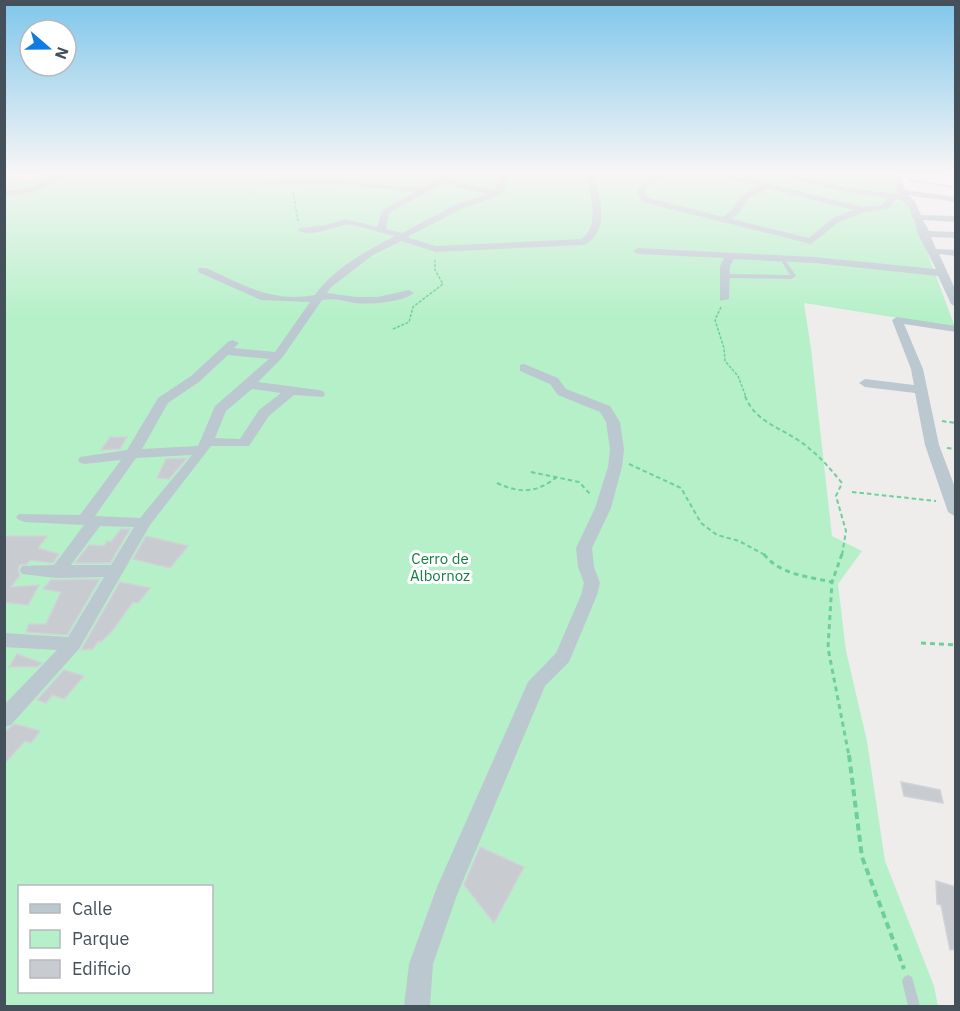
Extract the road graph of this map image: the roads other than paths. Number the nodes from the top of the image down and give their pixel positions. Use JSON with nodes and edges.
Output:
{"nodes":[{"id":1,"x":383,"y":221,"type":"edge"},
{"id":2,"x":432,"y":221,"type":"edge"},
{"id":3,"x":596,"y":221,"type":"edge"},
{"id":4,"x":729,"y":221,"type":"edge"},
{"id":5,"x":835,"y":221,"type":"edge"},
{"id":6,"x":917,"y":221,"type":"edge"},
{"id":7,"x":303,"y":230,"type":"road end"},
{"id":8,"x":381,"y":231,"type":"junction"},
{"id":9,"x":923,"y":234,"type":"junction"},
{"id":10,"x":956,"y":235,"type":"edge"},
{"id":11,"x":404,"y":236,"type":"junction"},
{"id":12,"x":811,"y":241,"type":"junction"},
{"id":13,"x":638,"y":251,"type":"dead end"},
{"id":14,"x":931,"y":251,"type":"junction"},
{"id":15,"x":956,"y":253,"type":"edge"},
{"id":16,"x":730,"y":257,"type":"junction"},
{"id":17,"x":782,"y":259,"type":"junction"},
{"id":18,"x":814,"y":260,"type":"junction"},
{"id":19,"x":202,"y":270,"type":"dead end"},
{"id":20,"x":942,"y":273,"type":"junction"},
{"id":21,"x":724,"y":276,"type":"junction"},
{"id":22,"x":409,"y":293,"type":"dead end"},
{"id":23,"x":318,"y":297,"type":"junction"},
{"id":24,"x":724,"y":299,"type":"road end"},
{"id":25,"x":956,"y":304,"type":"edge"},
{"id":26,"x":956,"y":329,"type":"edge"},
{"id":27,"x":278,"y":356,"type":"junction"},
{"id":28,"x":524,"y":368,"type":"dead end"},
{"id":29,"x":865,"y":383,"type":"dead end"},
{"id":30,"x":249,"y":386,"type":"junction"},
{"id":31,"x":922,"y":390,"type":"junction"},
{"id":32,"x":291,"y":391,"type":"junction"},
{"id":33,"x":319,"y":394,"type":"dead end"},
{"id":34,"x":205,"y":446,"type":"junction"},
{"id":35,"x":132,"y":454,"type":"junction"},
{"id":36,"x":85,"y":460,"type":"dead end"},
{"id":37,"x":954,"y":506,"type":"edge"},
{"id":38,"x":24,"y":517,"type":"dead end"},
{"id":39,"x":89,"y":520,"type":"junction"},
{"id":40,"x":144,"y":524,"type":"junction"},
{"id":41,"x":28,"y":570,"type":"dead end"},
{"id":42,"x":57,"y":572,"type":"junction"},
{"id":43,"x":116,"y":572,"type":"junction"},
{"id":44,"x":4,"y":640,"type":"edge"},
{"id":45,"x":73,"y":644,"type":"junction"},
{"id":46,"x":4,"y":719,"type":"edge"},
{"id":47,"x":908,"y":981,"type":"road end"},
{"id":48,"x":417,"y":1006,"type":"edge"},
{"id":49,"x":914,"y":1006,"type":"edge"}],
"edges":[{"from":1,"to":8,"type":"street"},
{"from":2,"to":11,"type":"street"},
{"from":3,"to":11,"type":"street"},
{"from":4,"to":12,"type":"street"},
{"from":5,"to":12,"type":"street"},
{"from":6,"to":9,"type":"street"},
{"from":7,"to":8,"type":"street"},
{"from":8,"to":11,"type":"street"},
{"from":9,"to":10,"type":"street"},
{"from":9,"to":14,"type":"street"},
{"from":11,"to":23,"type":"street"},
{"from":12,"to":18,"type":"street"},
{"from":13,"to":16,"type":"street"},
{"from":14,"to":15,"type":"street"},
{"from":14,"to":20,"type":"street"},
{"from":16,"to":17,"type":"street"},
{"from":16,"to":21,"type":"street"},
{"from":17,"to":18,"type":"street"},
{"from":17,"to":21,"type":"lane"},
{"from":18,"to":20,"type":"street"},
{"from":19,"to":23,"type":"street"},
{"from":20,"to":25,"type":"street"},
{"from":21,"to":24,"type":"street"},
{"from":22,"to":23,"type":"street"},
{"from":23,"to":27,"type":"street"},
{"from":26,"to":31,"type":"street"},
{"from":27,"to":30,"type":"street"},
{"from":27,"to":35,"type":"street"},
{"from":28,"to":48,"type":"street"},
{"from":29,"to":31,"type":"street"},
{"from":30,"to":32,"type":"street"},
{"from":30,"to":34,"type":"street"},
{"from":31,"to":37,"type":"street"},
{"from":32,"to":33,"type":"street"},
{"from":32,"to":34,"type":"street"},
{"from":34,"to":35,"type":"street"},
{"from":34,"to":40,"type":"street"},
{"from":35,"to":36,"type":"street"},
{"from":35,"to":39,"type":"street"},
{"from":38,"to":39,"type":"street"},
{"from":39,"to":40,"type":"street"},
{"from":39,"to":42,"type":"street"},
{"from":40,"to":43,"type":"street"},
{"from":41,"to":42,"type":"street"},
{"from":42,"to":43,"type":"street"},
{"from":43,"to":45,"type":"street"},
{"from":44,"to":45,"type":"street"},
{"from":45,"to":46,"type":"street"},
{"from":47,"to":49,"type":"lane"}]}
